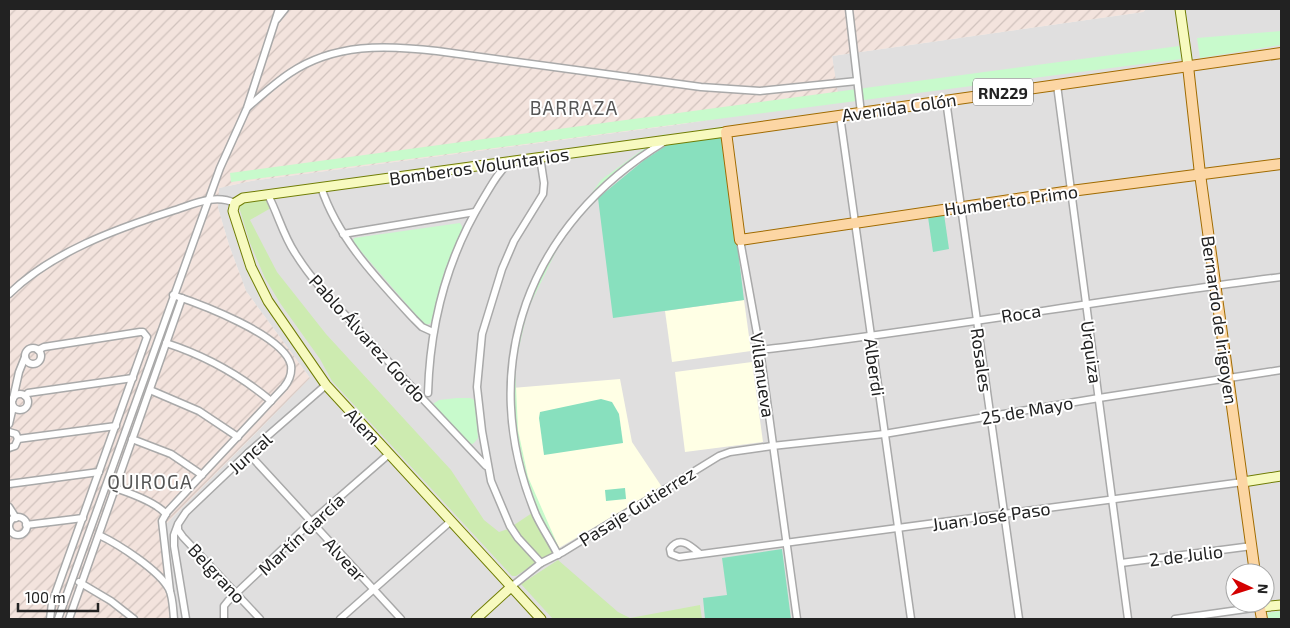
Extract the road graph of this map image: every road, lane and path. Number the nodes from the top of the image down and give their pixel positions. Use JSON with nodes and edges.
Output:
{"nodes":[{"id":1,"x":279,"y":9,"type":"edge"},
{"id":2,"x":285,"y":9,"type":"edge"},
{"id":3,"x":849,"y":9,"type":"edge"},
{"id":4,"x":1180,"y":9,"type":"edge"},
{"id":5,"x":273,"y":24,"type":"junction"},
{"id":6,"x":1281,"y":53,"type":"edge"},
{"id":7,"x":1188,"y":66,"type":"junction"},
{"id":8,"x":857,"y":81,"type":"junction"},
{"id":9,"x":1057,"y":85,"type":"junction"},
{"id":10,"x":946,"y":100,"type":"junction"},
{"id":11,"x":248,"y":108,"type":"junction"},
{"id":12,"x":861,"y":113,"type":"junction"},
{"id":13,"x":840,"y":116,"type":"junction"},
{"id":14,"x":726,"y":132,"type":"junction"},
{"id":15,"x":675,"y":139,"type":"junction"},
{"id":16,"x":540,"y":157,"type":"junction"},
{"id":17,"x":510,"y":162,"type":"junction"},
{"id":18,"x":1281,"y":164,"type":"edge"},
{"id":19,"x":1200,"y":174,"type":"junction"},
{"id":20,"x":321,"y":188,"type":"junction"},
{"id":21,"x":1071,"y":191,"type":"junction"},
{"id":22,"x":268,"y":195,"type":"junction"},
{"id":23,"x":208,"y":200,"type":"junction"},
{"id":24,"x":234,"y":203,"type":"junction"},
{"id":25,"x":961,"y":207,"type":"junction"},
{"id":26,"x":475,"y":212,"type":"junction"},
{"id":27,"x":855,"y":222,"type":"junction"},
{"id":28,"x":343,"y":234,"type":"junction"},
{"id":29,"x":740,"y":240,"type":"junction"},
{"id":30,"x":1281,"y":277,"type":"edge"},
{"id":31,"x":1216,"y":285,"type":"junction"},
{"id":32,"x":9,"y":294,"type":"edge"},
{"id":33,"x":173,"y":295,"type":"junction"},
{"id":34,"x":182,"y":298,"type":"junction"},
{"id":35,"x":1086,"y":304,"type":"junction"},
{"id":36,"x":977,"y":320,"type":"junction"},
{"id":37,"x":433,"y":332,"type":"junction"},
{"id":38,"x":871,"y":337,"type":"junction"},
{"id":39,"x":166,"y":343,"type":"junction"},
{"id":40,"x":38,"y":350,"type":"junction"},
{"id":41,"x":760,"y":350,"type":"junction"},
{"id":42,"x":25,"y":357,"type":"junction"},
{"id":43,"x":1281,"y":370,"type":"edge"},
{"id":44,"x":133,"y":378,"type":"junction"},
{"id":45,"x":1228,"y":378,"type":"junction"},
{"id":46,"x":326,"y":385,"type":"junction"},
{"id":47,"x":150,"y":390,"type":"junction"},
{"id":48,"x":428,"y":393,"type":"dead end"},
{"id":49,"x":25,"y":396,"type":"junction"},
{"id":50,"x":1099,"y":398,"type":"junction"},
{"id":51,"x":13,"y":399,"type":"junction"},
{"id":52,"x":271,"y":401,"type":"junction"},
{"id":53,"x":13,"y":406,"type":"junction"},
{"id":54,"x":990,"y":417,"type":"junction"},
{"id":55,"x":9,"y":424,"type":"edge"},
{"id":56,"x":116,"y":426,"type":"junction"},
{"id":57,"x":9,"y":432,"type":"edge"},
{"id":58,"x":884,"y":434,"type":"junction"},
{"id":59,"x":238,"y":437,"type":"junction"},
{"id":60,"x":18,"y":439,"type":"junction"},
{"id":61,"x":132,"y":439,"type":"junction"},
{"id":62,"x":772,"y":446,"type":"junction"},
{"id":63,"x":9,"y":448,"type":"edge"},
{"id":64,"x":248,"y":453,"type":"junction"},
{"id":65,"x":389,"y":454,"type":"junction"},
{"id":66,"x":487,"y":467,"type":"junction"},
{"id":67,"x":100,"y":472,"type":"junction"},
{"id":68,"x":202,"y":475,"type":"junction"},
{"id":69,"x":1281,"y":476,"type":"edge"},
{"id":70,"x":1243,"y":482,"type":"junction"},
{"id":71,"x":9,"y":484,"type":"edge"},
{"id":72,"x":115,"y":488,"type":"junction"},
{"id":73,"x":1113,"y":499,"type":"junction"},
{"id":74,"x":9,"y":507,"type":"edge"},
{"id":75,"x":166,"y":514,"type":"junction"},
{"id":76,"x":1004,"y":515,"type":"junction"},
{"id":77,"x":16,"y":518,"type":"junction"},
{"id":78,"x":83,"y":518,"type":"junction"},
{"id":79,"x":451,"y":521,"type":"junction"},
{"id":80,"x":311,"y":522,"type":"junction"},
{"id":81,"x":26,"y":525,"type":"junction"},
{"id":82,"x":178,"y":525,"type":"junction"},
{"id":83,"x":898,"y":529,"type":"junction"},
{"id":84,"x":99,"y":535,"type":"junction"},
{"id":85,"x":786,"y":543,"type":"junction"},
{"id":86,"x":1252,"y":546,"type":"junction"},
{"id":87,"x":558,"y":554,"type":"junction"},
{"id":88,"x":700,"y":554,"type":"dead end"},
{"id":89,"x":1121,"y":563,"type":"junction"},
{"id":90,"x":1254,"y":563,"type":"edge"},
{"id":91,"x":541,"y":564,"type":"junction"},
{"id":92,"x":72,"y":580,"type":"junction"},
{"id":93,"x":82,"y":583,"type":"junction"},
{"id":94,"x":511,"y":587,"type":"junction"},
{"id":95,"x":373,"y":588,"type":"junction"},
{"id":96,"x":170,"y":591,"type":"junction"},
{"id":97,"x":236,"y":594,"type":"junction"},
{"id":98,"x":1225,"y":611,"type":"edge"},
{"id":99,"x":50,"y":619,"type":"edge"},
{"id":100,"x":58,"y":619,"type":"edge"},
{"id":101,"x":69,"y":619,"type":"edge"},
{"id":102,"x":134,"y":619,"type":"edge"},
{"id":103,"x":174,"y":619,"type":"edge"},
{"id":104,"x":186,"y":619,"type":"edge"},
{"id":105,"x":224,"y":619,"type":"edge"},
{"id":106,"x":260,"y":619,"type":"edge"},
{"id":107,"x":340,"y":619,"type":"edge"},
{"id":108,"x":402,"y":619,"type":"edge"},
{"id":109,"x":476,"y":619,"type":"edge"},
{"id":110,"x":541,"y":619,"type":"edge"},
{"id":111,"x":797,"y":619,"type":"edge"},
{"id":112,"x":911,"y":619,"type":"edge"},
{"id":113,"x":1019,"y":619,"type":"edge"},
{"id":114,"x":1128,"y":619,"type":"edge"},
{"id":115,"x":1175,"y":619,"type":"edge"}],
"edges":[{"from":1,"to":5,"type":"street"},
{"from":2,"to":5,"type":"street"},
{"from":3,"to":8,"type":"street"},
{"from":4,"to":7,"type":"main road"},
{"from":5,"to":11,"type":"street"},
{"from":6,"to":7,"type":"main road","name":"Avenida Colón","number":"RN229"},
{"from":7,"to":9,"type":"main road","name":"Avenida Colón","number":"RN229"},
{"from":7,"to":19,"type":"main road","name":"Bernardo de Irigoyen"},
{"from":8,"to":11,"type":"street"},
{"from":8,"to":12,"type":"street"},
{"from":9,"to":10,"type":"main road","name":"Avenida Colón","number":"RN229"},
{"from":9,"to":21,"type":"street","name":"Urquiza"},
{"from":10,"to":12,"type":"main road","name":"Avenida Colón","number":"RN229"},
{"from":10,"to":25,"type":"street","name":"Rosales"},
{"from":11,"to":23,"type":"street"},
{"from":12,"to":13,"type":"main road","name":"Avenida Colón","number":"RN229"},
{"from":13,"to":14,"type":"main road","name":"Avenida Colón","number":"RN229"},
{"from":13,"to":27,"type":"street","name":"Alberdi"},
{"from":14,"to":15,"type":"main road","name":"Bomberos Voluntarios","number":"RN229"},
{"from":14,"to":29,"type":"main road","name":"Villanueva"},
{"from":15,"to":16,"type":"main road","name":"Bomberos Voluntarios","number":"RN229"},
{"from":15,"to":87,"type":"street"},
{"from":16,"to":17,"type":"main road","name":"Bomberos Voluntarios","number":"RN229"},
{"from":16,"to":66,"type":"street"},
{"from":17,"to":20,"type":"main road","name":"Bomberos Voluntarios","number":"RN229"},
{"from":17,"to":26,"type":"street"},
{"from":18,"to":19,"type":"main road","name":"Humberto Primo"},
{"from":19,"to":21,"type":"main road","name":"Humberto Primo"},
{"from":19,"to":31,"type":"main road","name":"Bernardo de Irigoyen"},
{"from":20,"to":22,"type":"main road","name":"Bomberos Voluntarios","number":"RN229"},
{"from":20,"to":28,"type":"street"},
{"from":21,"to":25,"type":"main road","name":"Humberto Primo"},
{"from":21,"to":35,"type":"street","name":"Urquiza"},
{"from":22,"to":24,"type":"main road","name":"Bomberos Voluntarios","number":"RN229"},
{"from":22,"to":66,"type":"street","name":"Pablo Álvarez Gordo"},
{"from":23,"to":24,"type":"street"},
{"from":23,"to":32,"type":"street"},
{"from":23,"to":33,"type":"street"},
{"from":24,"to":46,"type":"main road","name":"Alem"},
{"from":25,"to":27,"type":"main road","name":"Humberto Primo"},
{"from":25,"to":36,"type":"street","name":"Rosales"},
{"from":26,"to":28,"type":"street"},
{"from":26,"to":37,"type":"street"},
{"from":27,"to":29,"type":"main road","name":"Humberto Primo"},
{"from":27,"to":38,"type":"street","name":"Alberdi"},
{"from":28,"to":37,"type":"street"},
{"from":29,"to":41,"type":"street","name":"Villanueva"},
{"from":30,"to":31,"type":"street","name":"Roca"},
{"from":31,"to":35,"type":"street","name":"Roca"},
{"from":31,"to":45,"type":"main road","name":"Bernardo de Irigoyen"},
{"from":33,"to":34,"type":"street"},
{"from":33,"to":92,"type":"street"},
{"from":34,"to":39,"type":"street"},
{"from":34,"to":52,"type":"street"},
{"from":35,"to":36,"type":"street","name":"Roca"},
{"from":35,"to":50,"type":"street","name":"Urquiza"},
{"from":36,"to":38,"type":"street","name":"Roca"},
{"from":36,"to":54,"type":"street","name":"Rosales"},
{"from":37,"to":48,"type":"street"},
{"from":38,"to":41,"type":"street","name":"Roca"},
{"from":38,"to":58,"type":"street","name":"Alberdi"},
{"from":39,"to":47,"type":"street"},
{"from":39,"to":52,"type":"street"},
{"from":40,"to":42,"type":"street"},
{"from":40,"to":42,"type":"street"},
{"from":40,"to":44,"type":"street"},
{"from":41,"to":62,"type":"street","name":"Villanueva"},
{"from":42,"to":51,"type":"street"},
{"from":43,"to":45,"type":"street","name":"25 de Mayo"},
{"from":44,"to":49,"type":"street"},
{"from":44,"to":56,"type":"street"},
{"from":45,"to":50,"type":"street","name":"25 de Mayo"},
{"from":45,"to":70,"type":"main road","name":"Bernardo de Irigoyen"},
{"from":46,"to":64,"type":"street","name":"Juncal"},
{"from":46,"to":65,"type":"main road","name":"Alem"},
{"from":47,"to":59,"type":"street"},
{"from":47,"to":61,"type":"street"},
{"from":49,"to":51,"type":"street"},
{"from":49,"to":53,"type":"street"},
{"from":50,"to":54,"type":"street","name":"25 de Mayo"},
{"from":50,"to":73,"type":"street","name":"Urquiza"},
{"from":51,"to":53,"type":"street"},
{"from":52,"to":59,"type":"street"},
{"from":53,"to":55,"type":"street"},
{"from":54,"to":58,"type":"street","name":"25 de Mayo"},
{"from":54,"to":76,"type":"street","name":"Rosales"},
{"from":56,"to":60,"type":"street"},
{"from":56,"to":67,"type":"street"},
{"from":57,"to":60,"type":"street"},
{"from":58,"to":62,"type":"street","name":"25 de Mayo"},
{"from":58,"to":83,"type":"street","name":"Alberdi"},
{"from":59,"to":68,"type":"street"},
{"from":60,"to":63,"type":"street"},
{"from":61,"to":68,"type":"street"},
{"from":61,"to":72,"type":"street"},
{"from":62,"to":85,"type":"street","name":"Villanueva"},
{"from":62,"to":87,"type":"street","name":"Pasaje Gutierrez"},
{"from":64,"to":80,"type":"street","name":"Alvear"},
{"from":64,"to":82,"type":"street","name":"Juncal"},
{"from":65,"to":79,"type":"main road","name":"Alem"},
{"from":65,"to":80,"type":"street","name":"Martín García"},
{"from":66,"to":91,"type":"street"},
{"from":67,"to":71,"type":"street"},
{"from":67,"to":78,"type":"street"},
{"from":68,"to":75,"type":"street"},
{"from":69,"to":70,"type":"main road","name":"Juan José Paso"},
{"from":70,"to":73,"type":"street","name":"Juan José Paso"},
{"from":70,"to":86,"type":"main road","name":"Bernardo de Irigoyen"},
{"from":72,"to":75,"type":"street"},
{"from":72,"to":84,"type":"street"},
{"from":73,"to":76,"type":"street","name":"Juan José Paso"},
{"from":73,"to":89,"type":"street","name":"Urquiza"},
{"from":74,"to":77,"type":"street"},
{"from":75,"to":96,"type":"street"},
{"from":76,"to":83,"type":"street","name":"Juan José Paso"},
{"from":76,"to":113,"type":"street","name":"Rosales"},
{"from":77,"to":81,"type":"street"},
{"from":77,"to":81,"type":"street"},
{"from":78,"to":81,"type":"street"},
{"from":78,"to":99,"type":"street"},
{"from":79,"to":94,"type":"main road","name":"Alem"},
{"from":79,"to":95,"type":"street"},
{"from":80,"to":95,"type":"street","name":"Alvear"},
{"from":80,"to":97,"type":"street","name":"Martín García"},
{"from":82,"to":97,"type":"street","name":"Belgrano"},
{"from":82,"to":104,"type":"street"},
{"from":83,"to":85,"type":"street","name":"Juan José Paso"},
{"from":83,"to":112,"type":"street","name":"Alberdi"},
{"from":84,"to":93,"type":"street"},
{"from":84,"to":96,"type":"street"},
{"from":85,"to":88,"type":"street","name":"Juan José Paso"},
{"from":85,"to":111,"type":"street","name":"Villanueva"},
{"from":86,"to":89,"type":"street","name":"2 de Julio"},
{"from":86,"to":90,"type":"main road","name":"Bernardo de Irigoyen"},
{"from":87,"to":91,"type":"street","name":"Pasaje Gutierrez"},
{"from":89,"to":114,"type":"street","name":"Urquiza"},
{"from":91,"to":94,"type":"street","name":"Pasaje Gutierrez"},
{"from":92,"to":93,"type":"street"},
{"from":92,"to":100,"type":"street"},
{"from":93,"to":101,"type":"street"},
{"from":93,"to":102,"type":"street"},
{"from":94,"to":109,"type":"main road"},
{"from":94,"to":110,"type":"main road","name":"Alem"},
{"from":95,"to":107,"type":"street"},
{"from":95,"to":108,"type":"street","name":"Alvear"},
{"from":96,"to":103,"type":"street"},
{"from":97,"to":105,"type":"street","name":"Martín García"},
{"from":97,"to":106,"type":"street","name":"Belgrano"},
{"from":98,"to":115,"type":"street"}]}
